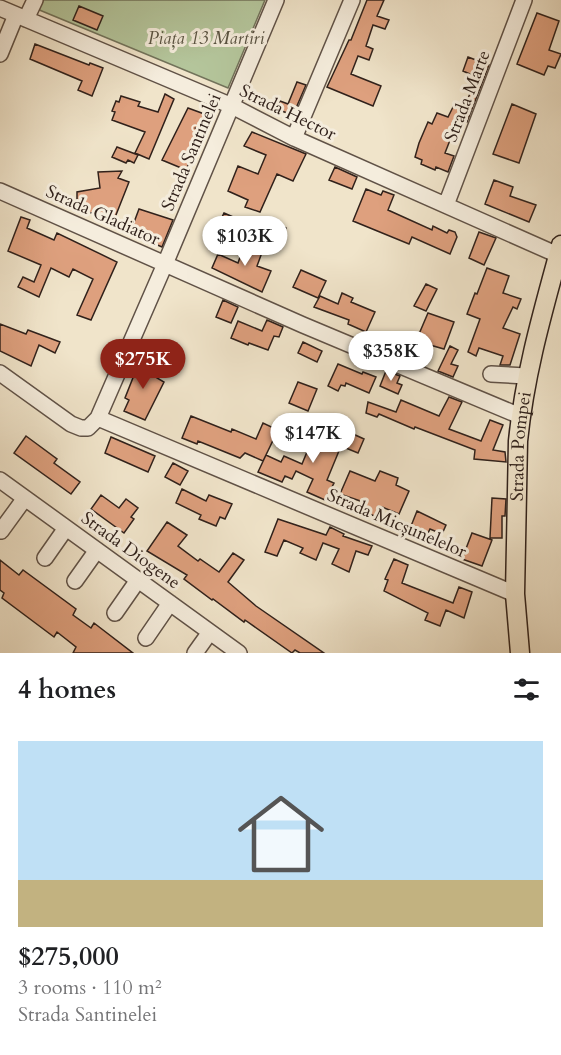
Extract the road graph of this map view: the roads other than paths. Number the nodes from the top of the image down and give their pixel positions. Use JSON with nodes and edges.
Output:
{"nodes":[{"id":1,"x":35,"y":0,"type":"edge"},
{"id":2,"x":276,"y":0,"type":"edge"},
{"id":3,"x":352,"y":0,"type":"edge"},
{"id":4,"x":524,"y":0,"type":"edge"},
{"id":5,"x":0,"y":8,"type":"edge"},
{"id":6,"x":21,"y":17,"type":"junction"},
{"id":7,"x":0,"y":54,"type":"edge"},
{"id":8,"x":232,"y":106,"type":"junction"},
{"id":9,"x":294,"y":138,"type":"junction"},
{"id":10,"x":0,"y":191,"type":"edge"},
{"id":11,"x":446,"y":205,"type":"junction"},
{"id":12,"x":560,"y":250,"type":"edge"},
{"id":13,"x":165,"y":264,"type":"junction"},
{"id":14,"x":0,"y":373,"type":"edge"},
{"id":15,"x":491,"y":374,"type":"dead end"},
{"id":16,"x":526,"y":376,"type":"junction"},
{"id":17,"x":520,"y":416,"type":"junction"},
{"id":18,"x":98,"y":418,"type":"junction"},
{"id":19,"x":0,"y":480,"type":"edge"},
{"id":20,"x":25,"y":498,"type":"junction"},
{"id":21,"x":66,"y":528,"type":"junction"},
{"id":22,"x":1,"y":531,"type":"edge"},
{"id":23,"x":97,"y":550,"type":"junction"},
{"id":24,"x":45,"y":558,"type":"dead end"},
{"id":25,"x":138,"y":580,"type":"junction"},
{"id":26,"x":75,"y":581,"type":"dead end"},
{"id":27,"x":515,"y":594,"type":"junction"},
{"id":28,"x":170,"y":603,"type":"junction"},
{"id":29,"x":115,"y":613,"type":"dead end"},
{"id":30,"x":210,"y":632,"type":"junction"},
{"id":31,"x":146,"y":638,"type":"dead end"},
{"id":32,"x":195,"y":653,"type":"edge"},
{"id":33,"x":239,"y":653,"type":"edge"},
{"id":34,"x":520,"y":653,"type":"edge"}],
"edges":[{"from":1,"to":6,"type":"street"},
{"from":2,"to":8,"type":"street","name":"Strada Santinelei"},
{"from":3,"to":9,"type":"street"},
{"from":4,"to":11,"type":"street","name":"Strada Marte"},
{"from":5,"to":6,"type":"street","name":"Strada Hector"},
{"from":6,"to":7,"type":"street"},
{"from":6,"to":8,"type":"street","name":"Strada Hector"},
{"from":8,"to":9,"type":"street","name":"Strada Hector"},
{"from":8,"to":13,"type":"street","name":"Strada Santinelei"},
{"from":9,"to":11,"type":"street","name":"Strada Hector"},
{"from":10,"to":13,"type":"street","name":"Strada Gladiator"},
{"from":11,"to":12,"type":"street","name":"Strada Hector"},
{"from":12,"to":16,"type":"main road","name":"Strada Pompei"},
{"from":13,"to":17,"type":"street","name":"Strada Gladiator"},
{"from":13,"to":18,"type":"street","name":"Strada Santinelei"},
{"from":14,"to":18,"type":"street"},
{"from":15,"to":16,"type":"street"},
{"from":16,"to":17,"type":"main road","name":"Strada Pompei"},
{"from":17,"to":27,"type":"main road","name":"Strada Pompei"},
{"from":18,"to":27,"type":"street","name":"Strada Micșunelelor"},
{"from":19,"to":20,"type":"street","name":"Strada Diogene"},
{"from":20,"to":21,"type":"street","name":"Strada Diogene"},
{"from":20,"to":22,"type":"street"},
{"from":21,"to":23,"type":"street","name":"Strada Diogene"},
{"from":21,"to":24,"type":"street"},
{"from":23,"to":25,"type":"street","name":"Strada Diogene"},
{"from":23,"to":26,"type":"street"},
{"from":25,"to":28,"type":"street","name":"Strada Diogene"},
{"from":25,"to":29,"type":"street"},
{"from":27,"to":34,"type":"main road","name":"Strada Pompei"},
{"from":28,"to":30,"type":"street","name":"Strada Diogene"},
{"from":28,"to":31,"type":"street"},
{"from":30,"to":32,"type":"street"},
{"from":30,"to":33,"type":"street","name":"Strada Diogene"}]}
